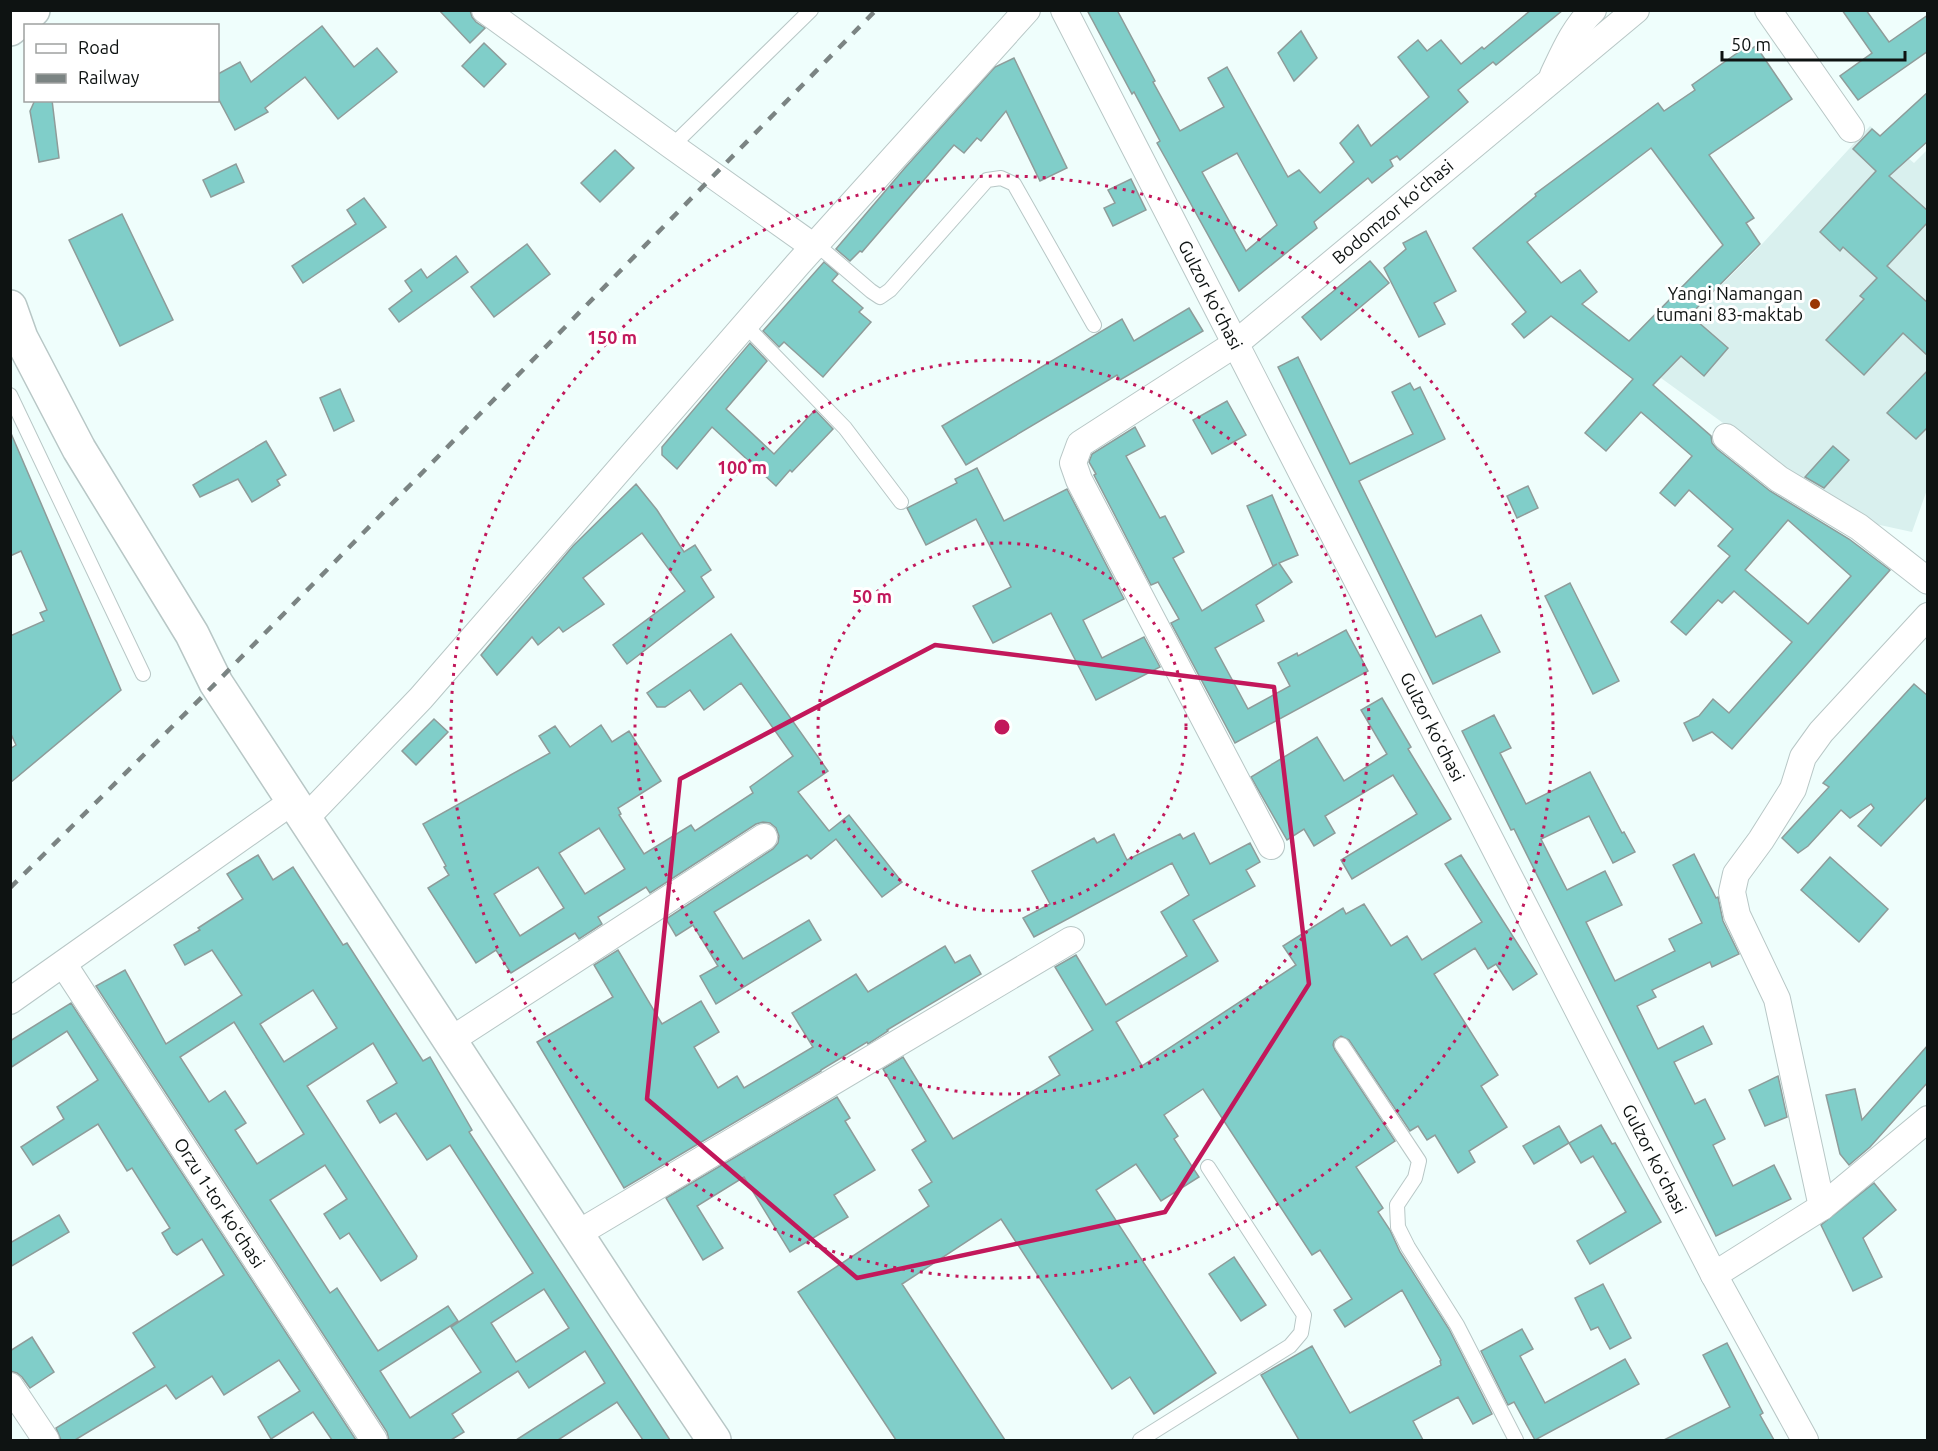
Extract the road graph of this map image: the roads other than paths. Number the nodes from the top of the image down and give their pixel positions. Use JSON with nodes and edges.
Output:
{"nodes":[{"id":1,"x":33,"y":10,"type":"edge"},
{"id":2,"x":485,"y":10,"type":"edge"},
{"id":3,"x":811,"y":10,"type":"edge"},
{"id":4,"x":1027,"y":10,"type":"edge"},
{"id":5,"x":1064,"y":10,"type":"edge"},
{"id":6,"x":1593,"y":10,"type":"edge"},
{"id":7,"x":1636,"y":10,"type":"edge"},
{"id":8,"x":1768,"y":10,"type":"edge"},
{"id":9,"x":10,"y":29,"type":"edge"},
{"id":10,"x":1551,"y":81,"type":"junction"},
{"id":11,"x":1851,"y":129,"type":"dead end"},
{"id":12,"x":672,"y":146,"type":"junction"},
{"id":13,"x":815,"y":246,"type":"junction"},
{"id":14,"x":10,"y":307,"type":"edge"},
{"id":15,"x":745,"y":325,"type":"junction"},
{"id":16,"x":1094,"y":325,"type":"dead end"},
{"id":17,"x":1235,"y":344,"type":"junction"},
{"id":18,"x":10,"y":395,"type":"edge"},
{"id":19,"x":1726,"y":437,"type":"dead end"},
{"id":20,"x":901,"y":502,"type":"dead end"},
{"id":21,"x":1928,"y":581,"type":"edge"},
{"id":22,"x":1928,"y":616,"type":"edge"},
{"id":23,"x":143,"y":674,"type":"dead end"},
{"id":24,"x":299,"y":811,"type":"junction"},
{"id":25,"x":764,"y":837,"type":"dead end"},
{"id":26,"x":1271,"y":846,"type":"dead end"},
{"id":27,"x":1071,"y":940,"type":"dead end"},
{"id":28,"x":64,"y":964,"type":"junction"},
{"id":29,"x":10,"y":1001,"type":"edge"},
{"id":30,"x":451,"y":1040,"type":"junction"},
{"id":31,"x":1342,"y":1045,"type":"dead end"},
{"id":32,"x":1928,"y":1119,"type":"edge"},
{"id":33,"x":1208,"y":1167,"type":"dead end"},
{"id":34,"x":1822,"y":1208,"type":"junction"},
{"id":35,"x":577,"y":1233,"type":"junction"},
{"id":36,"x":1714,"y":1275,"type":"junction"},
{"id":37,"x":10,"y":1386,"type":"edge"},
{"id":38,"x":46,"y":1440,"type":"edge"},
{"id":39,"x":374,"y":1440,"type":"edge"},
{"id":40,"x":714,"y":1440,"type":"edge"},
{"id":41,"x":1140,"y":1440,"type":"edge"},
{"id":42,"x":1516,"y":1440,"type":"edge"},
{"id":43,"x":1805,"y":1440,"type":"edge"}],
"edges":[{"from":1,"to":9,"type":"main road"},
{"from":2,"to":12,"type":"street"},
{"from":3,"to":12,"type":"lane"},
{"from":4,"to":13,"type":"street"},
{"from":5,"to":17,"type":"street","name":"Gulzor koʻchasi"},
{"from":6,"to":10,"type":"street","name":"Bodomzor koʻchasi"},
{"from":7,"to":10,"type":"street","name":"Bodomzor koʻchasi"},
{"from":8,"to":11,"type":"street"},
{"from":10,"to":17,"type":"street","name":"Bodomzor koʻchasi"},
{"from":12,"to":13,"type":"street"},
{"from":13,"to":15,"type":"street"},
{"from":13,"to":16,"type":"lane"},
{"from":14,"to":24,"type":"main road"},
{"from":15,"to":20,"type":"lane"},
{"from":15,"to":24,"type":"street"},
{"from":17,"to":26,"type":"street","name":"Bodomzor koʻchasi"},
{"from":17,"to":36,"type":"street","name":"Gulzor koʻchasi"},
{"from":18,"to":23,"type":"lane"},
{"from":19,"to":21,"type":"street"},
{"from":22,"to":34,"type":"street"},
{"from":24,"to":28,"type":"street"},
{"from":24,"to":30,"type":"main road"},
{"from":25,"to":30,"type":"street"},
{"from":27,"to":35,"type":"street"},
{"from":28,"to":29,"type":"street"},
{"from":28,"to":39,"type":"street","name":"Orzu 1-tor koʻchasi"},
{"from":30,"to":35,"type":"main road"},
{"from":31,"to":42,"type":"lane"},
{"from":32,"to":34,"type":"street"},
{"from":33,"to":41,"type":"lane"},
{"from":34,"to":36,"type":"street"},
{"from":35,"to":40,"type":"main road"},
{"from":36,"to":43,"type":"street","name":"Gulzor koʻchasi"},
{"from":37,"to":38,"type":"street"}]}
